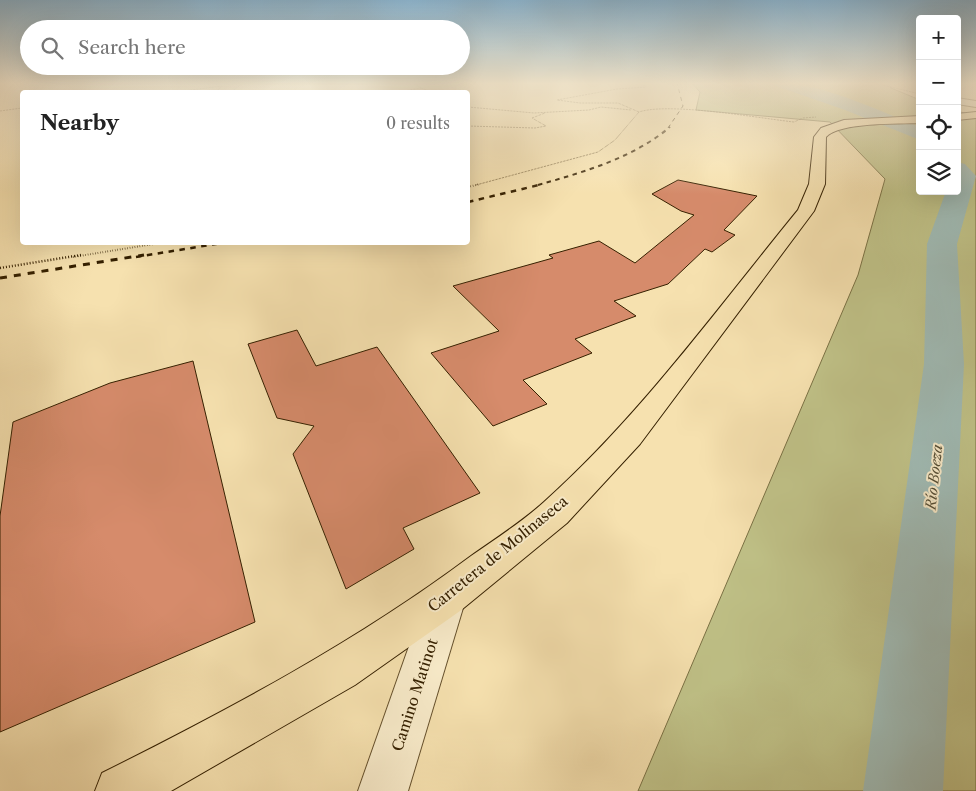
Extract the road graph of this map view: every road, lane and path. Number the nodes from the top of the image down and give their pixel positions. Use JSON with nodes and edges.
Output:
{"nodes":[{"id":1,"x":536,"y":120,"type":"edge"},
{"id":2,"x":633,"y":120,"type":"edge"},
{"id":3,"x":775,"y":120,"type":"edge"},
{"id":4,"x":799,"y":120,"type":"edge"},
{"id":5,"x":831,"y":120,"type":"edge"},
{"id":6,"x":908,"y":120,"type":"edge"},
{"id":7,"x":840,"y":125,"type":"junction"},
{"id":8,"x":470,"y":126,"type":"edge"},
{"id":9,"x":470,"y":186,"type":"edge"},
{"id":10,"x":147,"y":245,"type":"edge"},
{"id":11,"x":0,"y":268,"type":"edge"},
{"id":12,"x":446,"y":598,"type":"junction"},
{"id":13,"x":120,"y":791,"type":"edge"},
{"id":14,"x":383,"y":791,"type":"edge"}],
"edges":[{"from":1,"to":8,"type":"path"},
{"from":2,"to":9,"type":"path"},
{"from":3,"to":4,"type":"path"},
{"from":5,"to":7,"type":"path"},
{"from":6,"to":7,"type":"main road"},
{"from":7,"to":12,"type":"main road","name":"Carretera de Molinaseca"},
{"from":10,"to":11,"type":"path"},
{"from":12,"to":13,"type":"main road","name":"Carretera de Molinaseca"},
{"from":12,"to":14,"type":"street","name":"Camino Matinot"}]}
